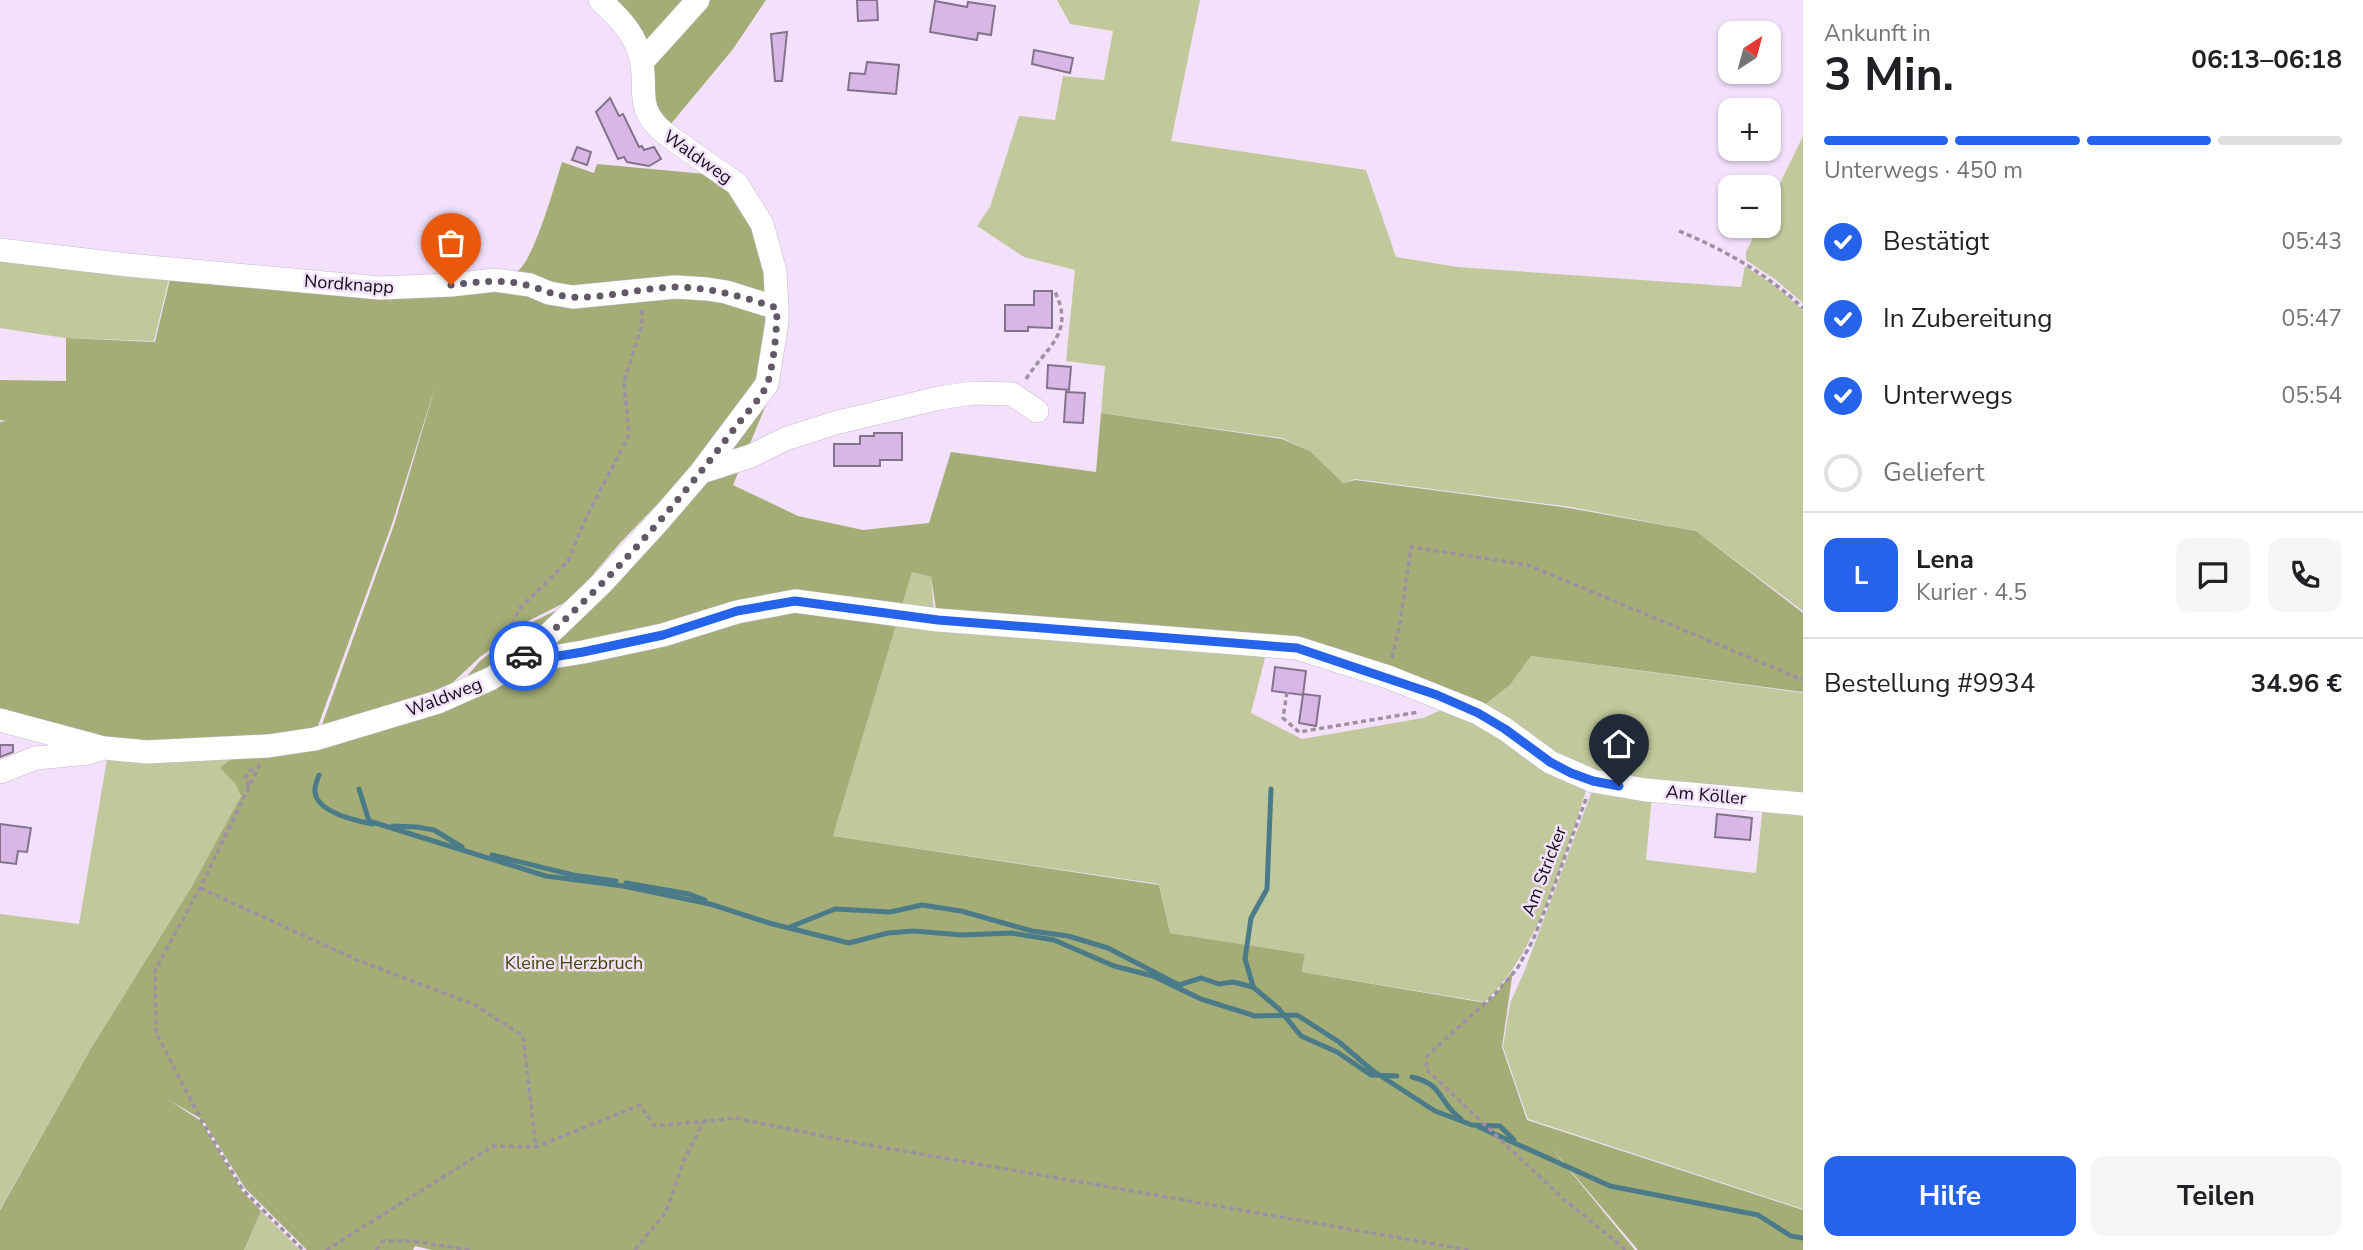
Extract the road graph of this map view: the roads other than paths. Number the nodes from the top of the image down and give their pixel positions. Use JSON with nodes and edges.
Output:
{"nodes":[{"id":1,"x":600,"y":0,"type":"edge"},
{"id":2,"x":698,"y":0,"type":"edge"},
{"id":3,"x":642,"y":62,"type":"junction"},
{"id":4,"x":0,"y":250,"type":"edge"},
{"id":5,"x":777,"y":308,"type":"junction"},
{"id":6,"x":1037,"y":411,"type":"dead end"},
{"id":7,"x":701,"y":472,"type":"junction"},
{"id":8,"x":516,"y":663,"type":"junction"},
{"id":9,"x":0,"y":720,"type":"edge"},
{"id":10,"x":104,"y":748,"type":"junction"},
{"id":11,"x":0,"y":772,"type":"edge"},
{"id":12,"x":1803,"y":804,"type":"edge"}],
"edges":[{"from":1,"to":3,"type":"street"},
{"from":2,"to":3,"type":"street"},
{"from":3,"to":5,"type":"street","name":"Waldweg"},
{"from":4,"to":5,"type":"street","name":"Nordknapp"},
{"from":5,"to":7,"type":"street","name":"Waldweg"},
{"from":6,"to":7,"type":"street"},
{"from":7,"to":8,"type":"street","name":"Waldweg"},
{"from":8,"to":10,"type":"street","name":"Waldweg"},
{"from":8,"to":12,"type":"street","name":"Am Köller"},
{"from":9,"to":10,"type":"street","name":"Waldweg"},
{"from":10,"to":11,"type":"street"}]}
